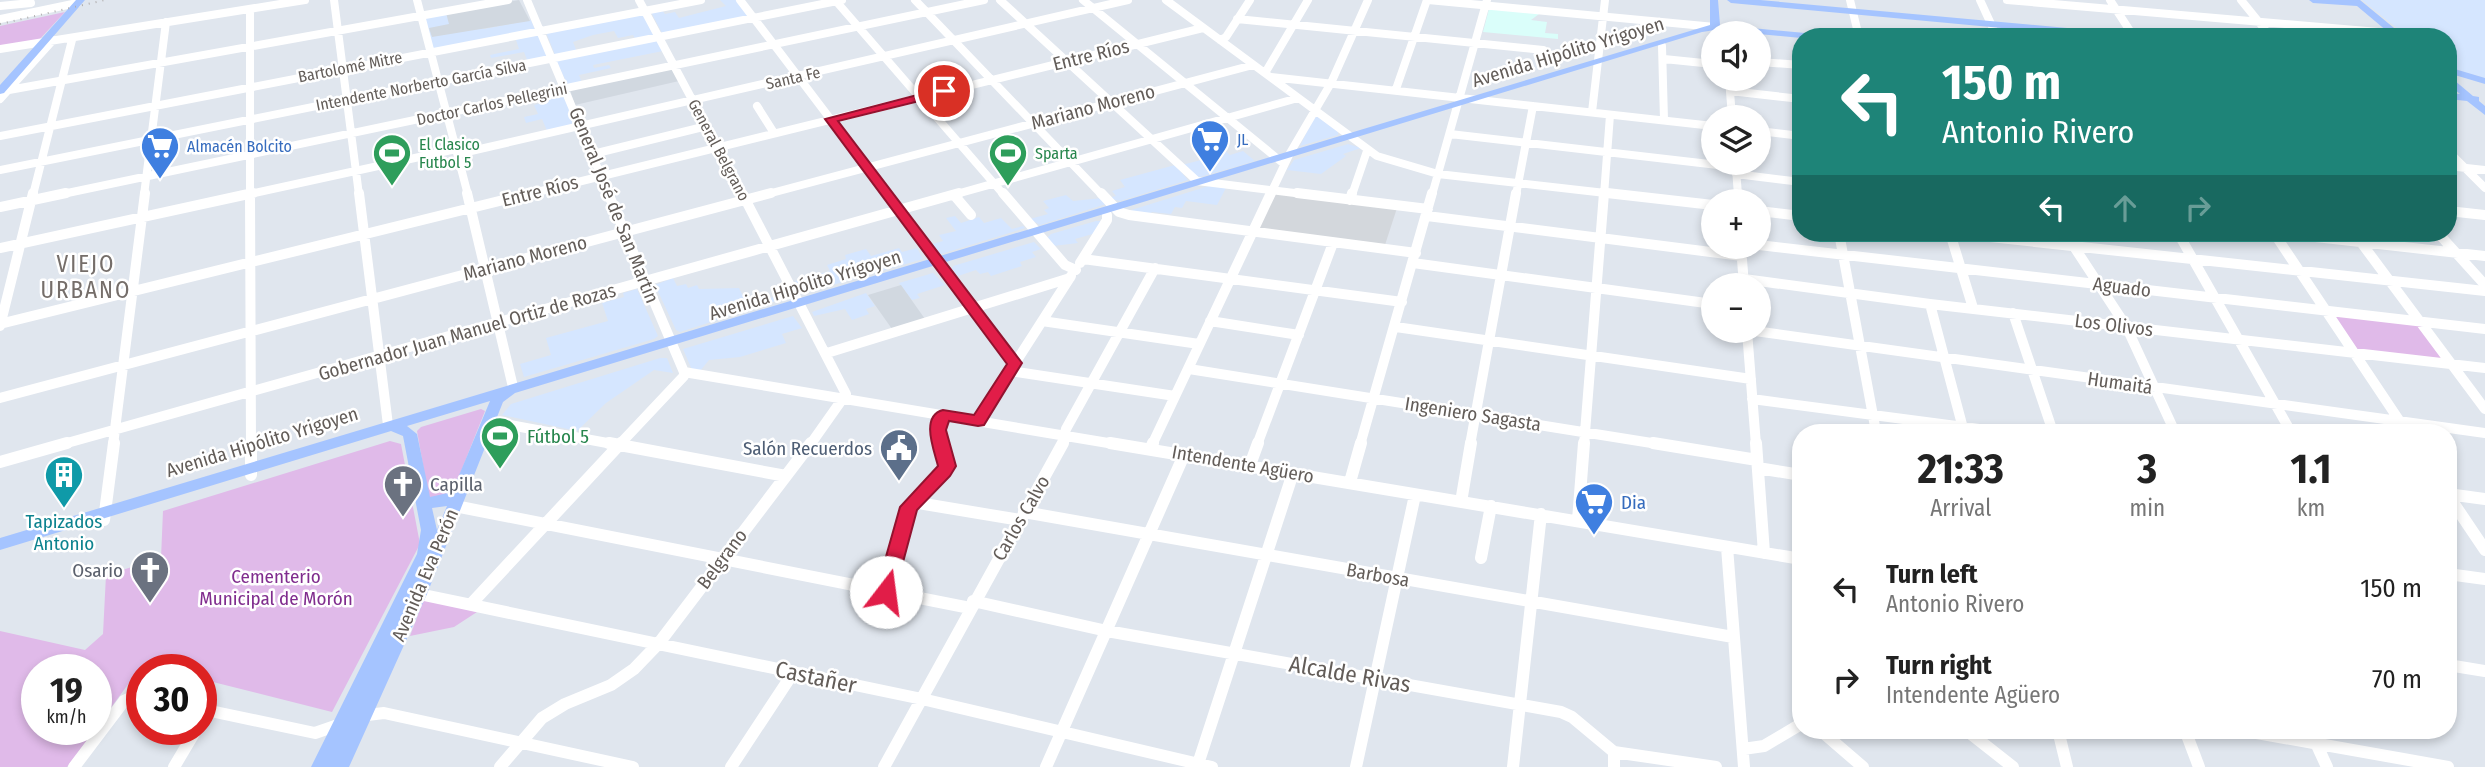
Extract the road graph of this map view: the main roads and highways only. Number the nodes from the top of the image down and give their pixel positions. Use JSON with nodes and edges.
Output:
{"nodes":[{"id":1,"x":1714,"y":0,"type":"edge"},
{"id":2,"x":1731,"y":0,"type":"edge"},
{"id":3,"x":2313,"y":0,"type":"edge"},
{"id":4,"x":75,"y":1,"type":"edge"},
{"id":5,"x":2357,"y":2,"type":"edge"},
{"id":6,"x":1798,"y":3,"type":"edge"},
{"id":7,"x":1715,"y":21,"type":"edge"},
{"id":8,"x":2042,"y":28,"type":"edge"},
{"id":9,"x":2385,"y":28,"type":"edge"},
{"id":10,"x":1701,"y":31,"type":"edge"},
{"id":11,"x":1701,"y":32,"type":"edge"},
{"id":12,"x":1771,"y":33,"type":"edge"},
{"id":13,"x":1792,"y":35,"type":"edge"},
{"id":14,"x":50,"y":41,"type":"road end"},
{"id":15,"x":1598,"y":63,"type":"junction"},
{"id":16,"x":2457,"y":73,"type":"edge"},
{"id":17,"x":2485,"y":81,"type":"edge"},
{"id":18,"x":2457,"y":87,"type":"edge"},
{"id":19,"x":4,"y":90,"type":"edge"},
{"id":20,"x":2457,"y":90,"type":"edge"},
{"id":21,"x":2457,"y":97,"type":"edge"},
{"id":22,"x":2468,"y":98,"type":"junction"},
{"id":23,"x":2485,"y":101,"type":"edge"},
{"id":24,"x":2485,"y":113,"type":"edge"},
{"id":25,"x":1284,"y":159,"type":"junction"},
{"id":26,"x":1113,"y":211,"type":"junction"},
{"id":27,"x":671,"y":343,"type":"junction"},
{"id":28,"x":513,"y":387,"type":"junction"},
{"id":29,"x":497,"y":400,"type":"junction"},
{"id":30,"x":395,"y":427,"type":"junction"},
{"id":31,"x":457,"y":500,"type":"junction"},
{"id":32,"x":424,"y":503,"type":"junction"},
{"id":33,"x":105,"y":516,"type":"junction"},
{"id":34,"x":0,"y":544,"type":"edge"},
{"id":35,"x":0,"y":551,"type":"edge"},
{"id":36,"x":321,"y":767,"type":"edge"},
{"id":37,"x":339,"y":767,"type":"edge"}],
"edges":[{"from":1,"to":7,"type":"main road"},
{"from":2,"to":6,"type":"main road"},
{"from":3,"to":5,"type":"main road"},
{"from":4,"to":14,"type":"main road"},
{"from":4,"to":19,"type":"main road"},
{"from":5,"to":9,"type":"main road"},
{"from":6,"to":8,"type":"main road"},
{"from":10,"to":15,"type":"main road","name":"Avenida Hipólito Yrigoyen"},
{"from":11,"to":15,"type":"main road","name":"Avenida Hipólito Yrigoyen"},
{"from":12,"to":13,"type":"main road"},
{"from":15,"to":25,"type":"main road","name":"Avenida Hipólito Yrigoyen"},
{"from":16,"to":17,"type":"main road"},
{"from":18,"to":22,"type":"main road"},
{"from":20,"to":22,"type":"main road"},
{"from":21,"to":22,"type":"main road"},
{"from":22,"to":23,"type":"main road"},
{"from":22,"to":24,"type":"main road"},
{"from":25,"to":26,"type":"main road","name":"Avenida Hipólito Yrigoyen"},
{"from":25,"to":26,"type":"main road","name":"Avenida Hipólito Yrigoyen"},
{"from":26,"to":27,"type":"main road","name":"Avenida Hipólito Yrigoyen"},
{"from":27,"to":28,"type":"main road","name":"Avenida Hipólito Yrigoyen"},
{"from":27,"to":29,"type":"main road","name":"Avenida Hipólito Yrigoyen"},
{"from":28,"to":29,"type":"main road","name":"Avenida Eva Perón"},
{"from":28,"to":30,"type":"main road","name":"Avenida Hipólito Yrigoyen"},
{"from":29,"to":30,"type":"main road","name":"Avenida Hipólito Yrigoyen"},
{"from":29,"to":31,"type":"main road","name":"Avenida Eva Perón"},
{"from":30,"to":32,"type":"main road","name":"Avenida Eva Perón"},
{"from":30,"to":33,"type":"main road","name":"Avenida Hipólito Yrigoyen"},
{"from":31,"to":32,"type":"main road"},
{"from":31,"to":37,"type":"main road","name":"Avenida Eva Perón"},
{"from":32,"to":36,"type":"main road","name":"Avenida Eva Perón"},
{"from":33,"to":34,"type":"main road","name":"Avenida Hipólito Yrigoyen"},
{"from":33,"to":35,"type":"main road","name":"Avenida Hipólito Yrigoyen"}]}
